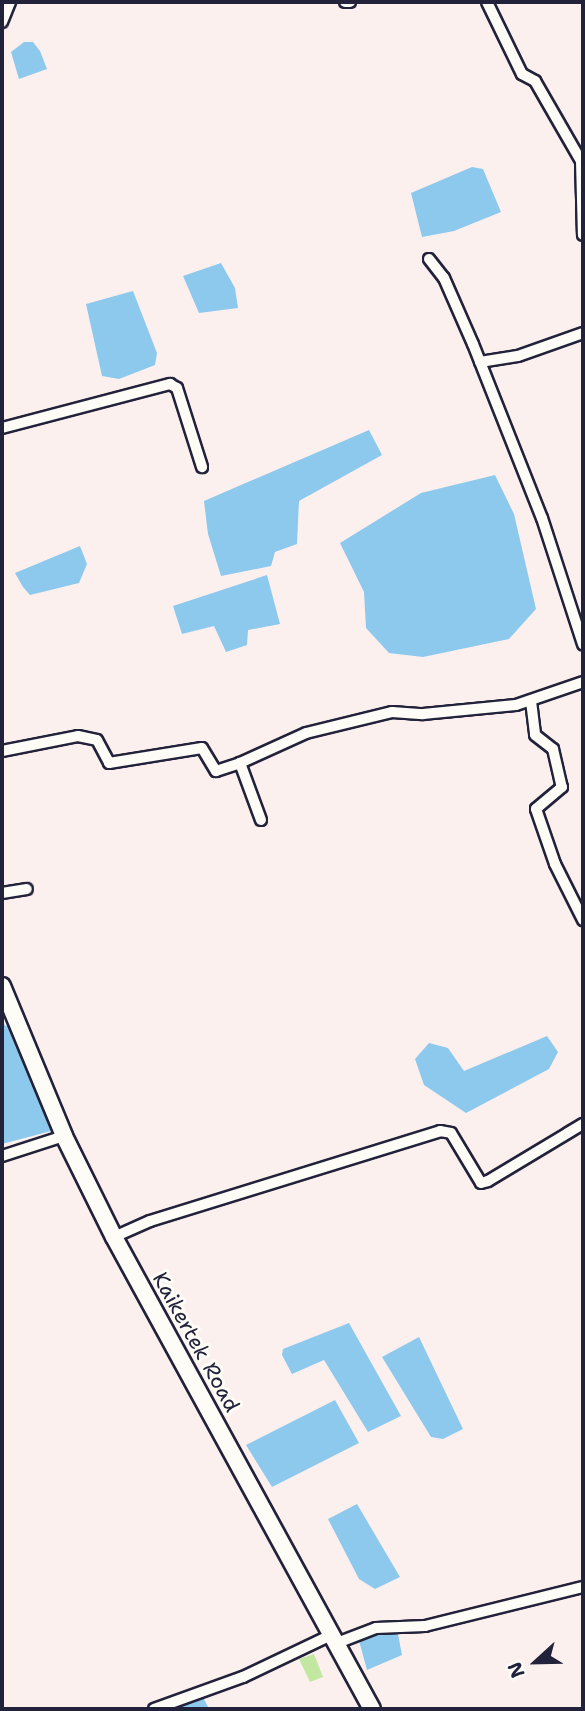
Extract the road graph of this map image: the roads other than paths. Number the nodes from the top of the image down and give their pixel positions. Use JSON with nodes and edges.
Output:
{"nodes":[{"id":1,"x":10,"y":2,"type":"edge"},
{"id":2,"x":487,"y":2,"type":"edge"},
{"id":3,"x":2,"y":22,"type":"edge"},
{"id":4,"x":583,"y":235,"type":"edge"},
{"id":5,"x":429,"y":259,"type":"dead end"},
{"id":6,"x":583,"y":333,"type":"edge"},
{"id":7,"x":480,"y":362,"type":"junction"},
{"id":8,"x":2,"y":428,"type":"edge"},
{"id":9,"x":202,"y":467,"type":"dead end"},
{"id":10,"x":583,"y":645,"type":"edge"},
{"id":11,"x":583,"y":682,"type":"edge"},
{"id":12,"x":531,"y":701,"type":"junction"},
{"id":13,"x":2,"y":751,"type":"edge"},
{"id":14,"x":240,"y":763,"type":"junction"},
{"id":15,"x":261,"y":820,"type":"dead end"},
{"id":16,"x":27,"y":889,"type":"dead end"},
{"id":17,"x":2,"y":892,"type":"edge"},
{"id":18,"x":583,"y":920,"type":"edge"},
{"id":19,"x":2,"y":986,"type":"edge"},
{"id":20,"x":583,"y":1124,"type":"edge"},
{"id":21,"x":64,"y":1136,"type":"junction"},
{"id":22,"x":2,"y":1156,"type":"edge"},
{"id":23,"x":114,"y":1237,"type":"junction"},
{"id":24,"x":583,"y":1587,"type":"edge"},
{"id":25,"x":335,"y":1639,"type":"junction"},
{"id":26,"x":154,"y":1709,"type":"edge"},
{"id":27,"x":372,"y":1709,"type":"edge"}],
"edges":[{"from":1,"to":3,"type":"street"},
{"from":2,"to":4,"type":"street"},
{"from":5,"to":7,"type":"street"},
{"from":6,"to":7,"type":"street"},
{"from":7,"to":10,"type":"street"},
{"from":8,"to":9,"type":"street"},
{"from":11,"to":12,"type":"street"},
{"from":12,"to":14,"type":"street"},
{"from":12,"to":18,"type":"street"},
{"from":13,"to":14,"type":"street"},
{"from":14,"to":15,"type":"street"},
{"from":16,"to":17,"type":"street"},
{"from":19,"to":21,"type":"main road","name":"Kaikertek Road"},
{"from":20,"to":23,"type":"street"},
{"from":21,"to":22,"type":"street"},
{"from":21,"to":23,"type":"main road","name":"Kaikertek Road"},
{"from":23,"to":25,"type":"main road","name":"Kaikertek Road"},
{"from":24,"to":25,"type":"street"},
{"from":25,"to":26,"type":"street"},
{"from":25,"to":27,"type":"main road","name":"Kaikertek Road"}]}
